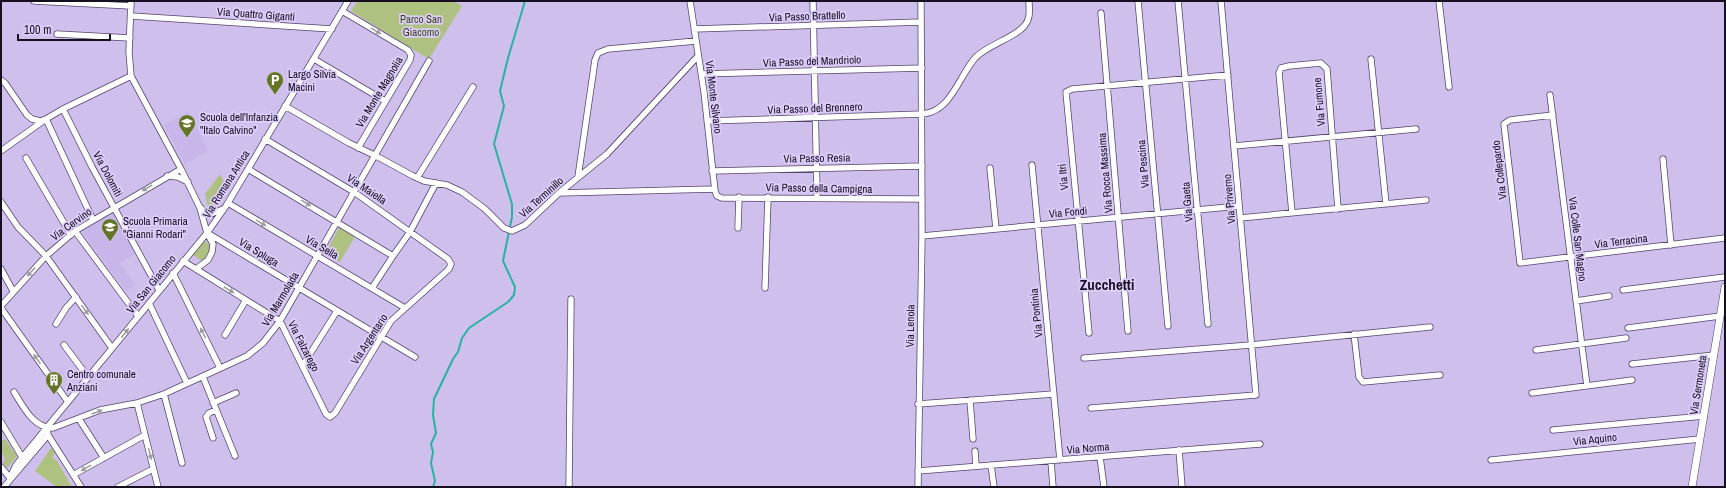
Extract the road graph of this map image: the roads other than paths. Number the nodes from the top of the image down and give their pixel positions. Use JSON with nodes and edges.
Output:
{"nodes":[{"id":1,"x":34,"y":1,"type":"edge"},
{"id":2,"x":348,"y":1,"type":"edge"},
{"id":3,"x":690,"y":1,"type":"edge"},
{"id":4,"x":813,"y":1,"type":"edge"},
{"id":5,"x":921,"y":1,"type":"edge"},
{"id":6,"x":1029,"y":1,"type":"edge"},
{"id":7,"x":1138,"y":1,"type":"edge"},
{"id":8,"x":1178,"y":1,"type":"edge"},
{"id":9,"x":1221,"y":1,"type":"edge"},
{"id":10,"x":1439,"y":1,"type":"edge"},
{"id":11,"x":131,"y":4,"type":"edge"},
{"id":12,"x":342,"y":11,"type":"junction"},
{"id":13,"x":1100,"y":13,"type":"dead end"},
{"id":14,"x":130,"y":16,"type":"junction"},
{"id":15,"x":921,"y":22,"type":"junction"},
{"id":16,"x":813,"y":26,"type":"junction"},
{"id":17,"x":332,"y":28,"type":"junction"},
{"id":18,"x":694,"y":29,"type":"junction"},
{"id":19,"x":57,"y":34,"type":"dead end"},
{"id":20,"x":130,"y":38,"type":"junction"},
{"id":21,"x":696,"y":41,"type":"junction"},
{"id":22,"x":698,"y":56,"type":"junction"},
{"id":23,"x":314,"y":59,"type":"junction"},
{"id":24,"x":1371,"y":59,"type":"dead end"},
{"id":25,"x":429,"y":61,"type":"dead end"},
{"id":26,"x":922,"y":68,"type":"junction"},
{"id":27,"x":814,"y":71,"type":"junction"},
{"id":28,"x":702,"y":74,"type":"junction"},
{"id":29,"x":1228,"y":74,"type":"junction"},
{"id":30,"x":131,"y":76,"type":"junction"},
{"id":31,"x":1185,"y":78,"type":"junction"},
{"id":32,"x":1,"y":80,"type":"edge"},
{"id":33,"x":1146,"y":82,"type":"junction"},
{"id":34,"x":1107,"y":86,"type":"junction"},
{"id":35,"x":473,"y":87,"type":"dead end"},
{"id":36,"x":1448,"y":87,"type":"dead end"},
{"id":37,"x":1550,"y":95,"type":"dead end"},
{"id":38,"x":386,"y":101,"type":"junction"},
{"id":39,"x":285,"y":106,"type":"junction"},
{"id":40,"x":63,"y":109,"type":"junction"},
{"id":41,"x":923,"y":114,"type":"junction"},
{"id":42,"x":1553,"y":115,"type":"junction"},
{"id":43,"x":816,"y":118,"type":"junction"},
{"id":44,"x":46,"y":119,"type":"junction"},
{"id":45,"x":707,"y":121,"type":"junction"},
{"id":46,"x":1416,"y":129,"type":"dead end"},
{"id":47,"x":1378,"y":132,"type":"junction"},
{"id":48,"x":1332,"y":137,"type":"junction"},
{"id":49,"x":265,"y":139,"type":"junction"},
{"id":50,"x":1286,"y":141,"type":"junction"},
{"id":51,"x":1234,"y":146,"type":"junction"},
{"id":52,"x":358,"y":148,"type":"junction"},
{"id":53,"x":1,"y":151,"type":"edge"},
{"id":54,"x":375,"y":155,"type":"junction"},
{"id":55,"x":26,"y":158,"type":"dead end"},
{"id":56,"x":1663,"y":159,"type":"dead end"},
{"id":57,"x":1032,"y":165,"type":"dead end"},
{"id":58,"x":922,"y":166,"type":"junction"},
{"id":59,"x":816,"y":168,"type":"junction"},
{"id":60,"x":990,"y":168,"type":"dead end"},
{"id":61,"x":181,"y":169,"type":"junction"},
{"id":62,"x":248,"y":169,"type":"junction"},
{"id":63,"x":712,"y":171,"type":"junction"},
{"id":64,"x":168,"y":176,"type":"junction"},
{"id":65,"x":578,"y":177,"type":"junction"},
{"id":66,"x":417,"y":178,"type":"junction"},
{"id":67,"x":188,"y":182,"type":"junction"},
{"id":68,"x":436,"y":183,"type":"junction"},
{"id":69,"x":714,"y":190,"type":"junction"},
{"id":70,"x":354,"y":192,"type":"junction"},
{"id":71,"x":559,"y":193,"type":"junction"},
{"id":72,"x":817,"y":195,"type":"dead end"},
{"id":73,"x":717,"y":196,"type":"joint"},
{"id":74,"x":739,"y":197,"type":"junction"},
{"id":75,"x":768,"y":197,"type":"junction"},
{"id":76,"x":922,"y":199,"type":"junction"},
{"id":77,"x":1426,"y":200,"type":"dead end"},
{"id":78,"x":1,"y":202,"type":"edge"},
{"id":79,"x":1386,"y":204,"type":"junction"},
{"id":80,"x":227,"y":205,"type":"junction"},
{"id":81,"x":1239,"y":206,"type":"junction"},
{"id":82,"x":114,"y":207,"type":"junction"},
{"id":83,"x":200,"y":208,"type":"junction"},
{"id":84,"x":1338,"y":208,"type":"junction"},
{"id":85,"x":1198,"y":210,"type":"junction"},
{"id":86,"x":1292,"y":213,"type":"junction"},
{"id":87,"x":1158,"y":214,"type":"junction"},
{"id":88,"x":1118,"y":217,"type":"junction"},
{"id":89,"x":1240,"y":218,"type":"junction"},
{"id":90,"x":93,"y":220,"type":"junction"},
{"id":91,"x":1078,"y":221,"type":"junction"},
{"id":92,"x":336,"y":222,"type":"junction"},
{"id":93,"x":1038,"y":225,"type":"junction"},
{"id":94,"x":738,"y":228,"type":"dead end"},
{"id":95,"x":996,"y":229,"type":"junction"},
{"id":96,"x":410,"y":232,"type":"junction"},
{"id":97,"x":73,"y":233,"type":"junction"},
{"id":98,"x":207,"y":233,"type":"junction"},
{"id":99,"x":922,"y":236,"type":"junction"},
{"id":100,"x":1725,"y":238,"type":"edge"},
{"id":101,"x":1671,"y":245,"type":"junction"},
{"id":102,"x":46,"y":256,"type":"junction"},
{"id":103,"x":317,"y":256,"type":"junction"},
{"id":104,"x":392,"y":256,"type":"junction"},
{"id":105,"x":1570,"y":257,"type":"junction"},
{"id":106,"x":183,"y":261,"type":"junction"},
{"id":107,"x":1520,"y":263,"type":"joint"},
{"id":108,"x":451,"y":264,"type":"joint"},
{"id":109,"x":1,"y":269,"type":"edge"},
{"id":110,"x":196,"y":269,"type":"junction"},
{"id":111,"x":173,"y":273,"type":"junction"},
{"id":112,"x":1725,"y":277,"type":"edge"},
{"id":113,"x":1725,"y":287,"type":"edge"},
{"id":114,"x":298,"y":288,"type":"junction"},
{"id":115,"x":372,"y":288,"type":"junction"},
{"id":116,"x":765,"y":288,"type":"dead end"},
{"id":117,"x":159,"y":290,"type":"junction"},
{"id":118,"x":1623,"y":290,"type":"dead end"},
{"id":119,"x":13,"y":291,"type":"junction"},
{"id":120,"x":1609,"y":296,"type":"dead end"},
{"id":121,"x":76,"y":297,"type":"junction"},
{"id":122,"x":571,"y":299,"type":"dead end"},
{"id":123,"x":246,"y":300,"type":"junction"},
{"id":124,"x":1576,"y":301,"type":"junction"},
{"id":125,"x":149,"y":303,"type":"junction"},
{"id":126,"x":1,"y":307,"type":"edge"},
{"id":127,"x":405,"y":308,"type":"junction"},
{"id":128,"x":338,"y":311,"type":"junction"},
{"id":129,"x":138,"y":316,"type":"junction"},
{"id":130,"x":1720,"y":316,"type":"junction"},
{"id":131,"x":280,"y":321,"type":"junction"},
{"id":132,"x":56,"y":324,"type":"dead end"},
{"id":133,"x":1208,"y":324,"type":"dead end"},
{"id":134,"x":1722,"y":324,"type":"edge"},
{"id":135,"x":1168,"y":326,"type":"dead end"},
{"id":136,"x":1430,"y":327,"type":"dead end"},
{"id":137,"x":1628,"y":328,"type":"dead end"},
{"id":138,"x":1128,"y":331,"type":"dead end"},
{"id":139,"x":1089,"y":333,"type":"dead end"},
{"id":140,"x":1354,"y":334,"type":"junction"},
{"id":141,"x":225,"y":335,"type":"dead end"},
{"id":142,"x":380,"y":337,"type":"junction"},
{"id":143,"x":1626,"y":338,"type":"dead end"},
{"id":144,"x":1581,"y":343,"type":"junction"},
{"id":145,"x":64,"y":345,"type":"dead end"},
{"id":146,"x":1252,"y":345,"type":"junction"},
{"id":147,"x":112,"y":348,"type":"junction"},
{"id":148,"x":1536,"y":350,"type":"dead end"},
{"id":149,"x":1714,"y":355,"type":"junction"},
{"id":150,"x":415,"y":357,"type":"dead end"},
{"id":151,"x":1084,"y":358,"type":"dead end"},
{"id":152,"x":1632,"y":364,"type":"dead end"},
{"id":153,"x":303,"y":366,"type":"junction"},
{"id":154,"x":220,"y":368,"type":"junction"},
{"id":155,"x":1440,"y":375,"type":"dead end"},
{"id":156,"x":88,"y":377,"type":"junction"},
{"id":157,"x":202,"y":377,"type":"junction"},
{"id":158,"x":1632,"y":380,"type":"dead end"},
{"id":159,"x":188,"y":383,"type":"junction"},
{"id":160,"x":1587,"y":386,"type":"junction"},
{"id":161,"x":14,"y":392,"type":"dead end"},
{"id":162,"x":1532,"y":392,"type":"dead end"},
{"id":163,"x":236,"y":393,"type":"dead end"},
{"id":164,"x":164,"y":394,"type":"junction"},
{"id":165,"x":1054,"y":394,"type":"junction"},
{"id":166,"x":970,"y":400,"type":"junction"},
{"id":167,"x":68,"y":402,"type":"junction"},
{"id":168,"x":137,"y":403,"type":"junction"},
{"id":169,"x":213,"y":403,"type":"junction"},
{"id":170,"x":918,"y":404,"type":"junction"},
{"id":171,"x":1090,"y":408,"type":"dead end"},
{"id":172,"x":216,"y":410,"type":"junction"},
{"id":173,"x":1704,"y":416,"type":"junction"},
{"id":174,"x":330,"y":417,"type":"joint"},
{"id":175,"x":79,"y":419,"type":"junction"},
{"id":176,"x":1,"y":422,"type":"edge"},
{"id":177,"x":47,"y":428,"type":"junction"},
{"id":178,"x":1553,"y":430,"type":"dead end"},
{"id":179,"x":48,"y":435,"type":"junction"},
{"id":180,"x":145,"y":435,"type":"junction"},
{"id":181,"x":213,"y":438,"type":"dead end"},
{"id":182,"x":973,"y":439,"type":"dead end"},
{"id":183,"x":1700,"y":439,"type":"junction"},
{"id":184,"x":1260,"y":444,"type":"dead end"},
{"id":185,"x":1178,"y":450,"type":"junction"},
{"id":186,"x":975,"y":451,"type":"dead end"},
{"id":187,"x":235,"y":456,"type":"dead end"},
{"id":188,"x":22,"y":457,"type":"junction"},
{"id":189,"x":1100,"y":457,"type":"junction"},
{"id":190,"x":104,"y":458,"type":"junction"},
{"id":191,"x":1051,"y":460,"type":"junction"},
{"id":192,"x":1060,"y":460,"type":"junction"},
{"id":193,"x":1491,"y":460,"type":"dead end"},
{"id":194,"x":182,"y":463,"type":"dead end"},
{"id":195,"x":991,"y":465,"type":"junction"},
{"id":196,"x":976,"y":466,"type":"junction"},
{"id":197,"x":1,"y":467,"type":"edge"},
{"id":198,"x":153,"y":469,"type":"junction"},
{"id":199,"x":918,"y":471,"type":"junction"},
{"id":200,"x":73,"y":475,"type":"junction"},
{"id":201,"x":10,"y":478,"type":"junction"},
{"id":202,"x":4,"y":487,"type":"edge"},
{"id":203,"x":81,"y":487,"type":"edge"},
{"id":204,"x":118,"y":487,"type":"edge"},
{"id":205,"x":158,"y":487,"type":"edge"},
{"id":206,"x":569,"y":487,"type":"edge"},
{"id":207,"x":918,"y":487,"type":"edge"},
{"id":208,"x":994,"y":487,"type":"edge"},
{"id":209,"x":1053,"y":487,"type":"edge"},
{"id":210,"x":1104,"y":487,"type":"edge"},
{"id":211,"x":1182,"y":487,"type":"edge"},
{"id":212,"x":1692,"y":487,"type":"edge"}],
"edges":[{"from":1,"to":11,"type":"street"},
{"from":2,"to":12,"type":"street","name":"Via Romana Antica"},
{"from":3,"to":18,"type":"street","name":"Via Monte Silvano"},
{"from":4,"to":16,"type":"street"},
{"from":5,"to":15,"type":"street","name":"Via Lenola"},
{"from":6,"to":41,"type":"street"},
{"from":7,"to":33,"type":"street","name":"Via Pescina"},
{"from":8,"to":31,"type":"street","name":"Via Gaeta"},
{"from":9,"to":29,"type":"street","name":"Via Priverno"},
{"from":10,"to":36,"type":"street"},
{"from":11,"to":14,"type":"street"},
{"from":12,"to":17,"type":"street","name":"Via Romana Antica"},
{"from":12,"to":38,"type":"street","name":"Via Monte Magnolia","one_way":true},
{"from":13,"to":34,"type":"street","name":"Via Rocca Massima"},
{"from":14,"to":17,"type":"street","name":"Via Quattro Giganti"},
{"from":14,"to":20,"type":"street"},
{"from":15,"to":16,"type":"street","name":"Via Passo Brattello"},
{"from":15,"to":26,"type":"street","name":"Via Lenola"},
{"from":16,"to":18,"type":"street","name":"Via Passo Brattello"},
{"from":16,"to":27,"type":"street"},
{"from":17,"to":23,"type":"street","name":"Via Romana Antica"},
{"from":18,"to":21,"type":"street","name":"Via Monte Silvano"},
{"from":19,"to":20,"type":"street"},
{"from":20,"to":30,"type":"street"},
{"from":21,"to":22,"type":"street","name":"Via Monte Silvano"},
{"from":21,"to":65,"type":"street"},
{"from":22,"to":28,"type":"street","name":"Via Monte Silvano"},
{"from":22,"to":65,"type":"street","name":"Via Terminillo"},
{"from":23,"to":38,"type":"street"},
{"from":23,"to":39,"type":"street","name":"Via Romana Antica"},
{"from":24,"to":47,"type":"street"},
{"from":25,"to":54,"type":"street","name":"Via Marmolada"},
{"from":26,"to":27,"type":"street","name":"Via Passo del Mandriolo"},
{"from":26,"to":41,"type":"street","name":"Via Lenola"},
{"from":27,"to":28,"type":"street","name":"Via Passo del Mandriolo"},
{"from":27,"to":43,"type":"street"},
{"from":28,"to":45,"type":"street","name":"Via Monte Silvano"},
{"from":29,"to":31,"type":"street"},
{"from":29,"to":51,"type":"street","name":"Via Priverno"},
{"from":30,"to":40,"type":"street"},
{"from":30,"to":61,"type":"street"},
{"from":31,"to":33,"type":"street"},
{"from":31,"to":85,"type":"street","name":"Via Gaeta"},
{"from":32,"to":44,"type":"street"},
{"from":33,"to":34,"type":"street"},
{"from":33,"to":87,"type":"street","name":"Via Pescina"},
{"from":34,"to":88,"type":"street","name":"Via Rocca Massima"},
{"from":34,"to":91,"type":"street","name":"Via Itri"},
{"from":35,"to":66,"type":"street"},
{"from":37,"to":42,"type":"street","name":"Via Colle San Magno"},
{"from":38,"to":52,"type":"street","name":"Via Monte Magnolia"},
{"from":39,"to":49,"type":"street","name":"Via Romana Antica"},
{"from":39,"to":52,"type":"street","name":"Via Terminillo"},
{"from":40,"to":44,"type":"street"},
{"from":40,"to":82,"type":"street","name":"Via Dolomiti"},
{"from":41,"to":43,"type":"street","name":"Via Passo del Brennero"},
{"from":41,"to":58,"type":"street","name":"Via Lenola"},
{"from":42,"to":105,"type":"street","name":"Via Colle San Magno"},
{"from":42,"to":107,"type":"street","name":"Via Collepardo"},
{"from":43,"to":45,"type":"street","name":"Via Passo del Brennero"},
{"from":43,"to":59,"type":"street"},
{"from":44,"to":53,"type":"street"},
{"from":44,"to":90,"type":"street"},
{"from":45,"to":63,"type":"street","name":"Via Monte Silvano"},
{"from":46,"to":47,"type":"street"},
{"from":47,"to":48,"type":"street"},
{"from":47,"to":79,"type":"street"},
{"from":48,"to":50,"type":"street"},
{"from":48,"to":50,"type":"street","name":"Via Fumone"},
{"from":48,"to":84,"type":"street","name":"Via Fumone"},
{"from":49,"to":62,"type":"street","name":"Via Romana Antica"},
{"from":49,"to":70,"type":"street","name":"Via Maiella"},
{"from":50,"to":51,"type":"street"},
{"from":50,"to":86,"type":"street","name":"Via Fumone"},
{"from":51,"to":81,"type":"street","name":"Via Priverno"},
{"from":52,"to":54,"type":"street","name":"Via Terminillo"},
{"from":54,"to":66,"type":"street","name":"Via Terminillo"},
{"from":54,"to":70,"type":"street","name":"Via Marmolada"},
{"from":55,"to":97,"type":"street"},
{"from":56,"to":101,"type":"street"},
{"from":57,"to":93,"type":"street","name":"Via Pontinia"},
{"from":58,"to":59,"type":"street","name":"Via Passo Resia"},
{"from":58,"to":76,"type":"street","name":"Via Lenola"},
{"from":59,"to":63,"type":"street","name":"Via Passo Resia"},
{"from":59,"to":72,"type":"street"},
{"from":60,"to":95,"type":"street"},
{"from":61,"to":64,"type":"street","name":"Via Cervino"},
{"from":61,"to":67,"type":"street"},
{"from":62,"to":80,"type":"street","name":"Via Romana Antica"},
{"from":62,"to":92,"type":"street","one_way":true},
{"from":63,"to":69,"type":"street","name":"Via Monte Silvano"},
{"from":64,"to":67,"type":"street"},
{"from":64,"to":82,"type":"street","name":"Via Cervino","one_way":true},
{"from":65,"to":71,"type":"street","name":"Via Terminillo"},
{"from":66,"to":68,"type":"street","name":"Via Terminillo"},
{"from":67,"to":83,"type":"street"},
{"from":68,"to":71,"type":"street","name":"Via Terminillo"},
{"from":68,"to":96,"type":"street"},
{"from":69,"to":71,"type":"street"},
{"from":69,"to":73,"type":"street","name":"Via Monte Silvano"},
{"from":70,"to":92,"type":"street","name":"Via Marmolada"},
{"from":70,"to":96,"type":"street","name":"Via Maiella"},
{"from":73,"to":74,"type":"street","name":"Via Passo della Campigna"},
{"from":74,"to":75,"type":"street","name":"Via Passo della Campigna"},
{"from":74,"to":94,"type":"street"},
{"from":75,"to":76,"type":"street","name":"Via Passo della Campigna"},
{"from":75,"to":116,"type":"street"},
{"from":76,"to":99,"type":"street","name":"Via Lenola"},
{"from":77,"to":79,"type":"street"},
{"from":78,"to":102,"type":"street"},
{"from":79,"to":84,"type":"street"},
{"from":80,"to":83,"type":"street"},
{"from":80,"to":98,"type":"street","name":"Via Romana Antica"},
{"from":80,"to":103,"type":"street","name":"Via Sella","one_way":true},
{"from":81,"to":85,"type":"street","name":"Via Fondi"},
{"from":81,"to":89,"type":"street","name":"Via Priverno"},
{"from":82,"to":90,"type":"street","name":"Via Cervino"},
{"from":82,"to":117,"type":"street","name":"Via Dolomiti"},
{"from":83,"to":98,"type":"street"},
{"from":84,"to":86,"type":"street"},
{"from":85,"to":87,"type":"street","name":"Via Fondi"},
{"from":85,"to":133,"type":"street","name":"Via Gaeta"},
{"from":86,"to":89,"type":"street"},
{"from":87,"to":88,"type":"street","name":"Via Fondi"},
{"from":87,"to":135,"type":"street","name":"Via Pescina"},
{"from":88,"to":91,"type":"street","name":"Via Fondi"},
{"from":88,"to":138,"type":"street","name":"Via Rocca Massima"},
{"from":89,"to":146,"type":"street","name":"Via Priverno"},
{"from":90,"to":97,"type":"street","name":"Via Cervino"},
{"from":91,"to":93,"type":"street","name":"Via Fondi"},
{"from":91,"to":139,"type":"street","name":"Via Itri"},
{"from":92,"to":103,"type":"street","name":"Via Marmolada"},
{"from":92,"to":104,"type":"street"},
{"from":93,"to":95,"type":"street","name":"Via Fondi"},
{"from":93,"to":165,"type":"street","name":"Via Pontinia"},
{"from":95,"to":99,"type":"street","name":"Via Fondi"},
{"from":96,"to":104,"type":"street"},
{"from":96,"to":108,"type":"street","name":"Via Maiella"},
{"from":97,"to":102,"type":"street","name":"Via Cervino"},
{"from":97,"to":129,"type":"street"},
{"from":98,"to":106,"type":"street","name":"Via San Giacomo"},
{"from":98,"to":110,"type":"street"},
{"from":98,"to":114,"type":"street","name":"Via Spluga"},
{"from":99,"to":170,"type":"street","name":"Via Lenola"},
{"from":100,"to":101,"type":"street","name":"Via Terracina"},
{"from":101,"to":105,"type":"street","name":"Via Terracina"},
{"from":102,"to":119,"type":"street","name":"Via Cervino","one_way":true},
{"from":102,"to":121,"type":"street"},
{"from":103,"to":114,"type":"street","name":"Via Marmolada"},
{"from":103,"to":115,"type":"street","name":"Via Sella"},
{"from":104,"to":115,"type":"street"},
{"from":105,"to":107,"type":"street","name":"Via Terracina"},
{"from":105,"to":124,"type":"street","name":"Via Colle San Magno"},
{"from":106,"to":110,"type":"street","name":"Via Falzarego"},
{"from":106,"to":111,"type":"street","name":"Via San Giacomo"},
{"from":108,"to":127,"type":"street","name":"Via Argentario"},
{"from":109,"to":119,"type":"street"},
{"from":110,"to":123,"type":"street","name":"Via Falzarego","one_way":true},
{"from":111,"to":117,"type":"street","name":"Via San Giacomo"},
{"from":154,"to":111,"type":"street","one_way":true},
{"from":112,"to":118,"type":"street"},
{"from":113,"to":130,"type":"street","name":"Via Sermoneta"},
{"from":114,"to":128,"type":"street","name":"Via Spluga"},
{"from":114,"to":131,"type":"street","name":"Via Marmolada"},
{"from":115,"to":127,"type":"street","name":"Via Sella"},
{"from":117,"to":125,"type":"street","name":"Via San Giacomo"},
{"from":119,"to":126,"type":"street","name":"Via Cervino"},
{"from":120,"to":124,"type":"street"},
{"from":121,"to":132,"type":"street"},
{"from":121,"to":147,"type":"street","one_way":true},
{"from":122,"to":206,"type":"street"},
{"from":123,"to":131,"type":"street","name":"Via Falzarego"},
{"from":123,"to":141,"type":"street"},
{"from":124,"to":144,"type":"street","name":"Via Colle San Magno"},
{"from":125,"to":129,"type":"street","name":"Via San Giacomo"},
{"from":125,"to":159,"type":"street"},
{"from":167,"to":126,"type":"street","one_way":true},
{"from":127,"to":142,"type":"street","name":"Via Argentario"},
{"from":128,"to":142,"type":"street","name":"Via Spluga"},
{"from":128,"to":153,"type":"street"},
{"from":147,"to":129,"type":"street","name":"Via San Giacomo","one_way":true},
{"from":130,"to":134,"type":"street","name":"Via Sermoneta"},
{"from":130,"to":137,"type":"street"},
{"from":131,"to":153,"type":"street","name":"Via Falzarego"},
{"from":131,"to":154,"type":"street","name":"Via Marmolada"},
{"from":134,"to":149,"type":"street","name":"Via Sermoneta"},
{"from":136,"to":140,"type":"street"},
{"from":140,"to":146,"type":"street"},
{"from":140,"to":155,"type":"street"},
{"from":142,"to":150,"type":"street","name":"Via Spluga"},
{"from":142,"to":174,"type":"street","name":"Via Argentario"},
{"from":143,"to":144,"type":"street"},
{"from":144,"to":148,"type":"street"},
{"from":144,"to":160,"type":"street","name":"Via Colle San Magno"},
{"from":145,"to":156,"type":"street"},
{"from":146,"to":151,"type":"street"},
{"from":146,"to":171,"type":"street","name":"Via Priverno"},
{"from":147,"to":156,"type":"street","name":"Via San Giacomo"},
{"from":149,"to":152,"type":"street"},
{"from":149,"to":173,"type":"street","name":"Via Sermoneta"},
{"from":153,"to":174,"type":"street","name":"Via Falzarego"},
{"from":154,"to":157,"type":"street","name":"Via Marmolada"},
{"from":156,"to":167,"type":"street","name":"Via San Giacomo"},
{"from":157,"to":159,"type":"street","name":"Via Marmolada"},
{"from":157,"to":169,"type":"street"},
{"from":158,"to":160,"type":"street"},
{"from":159,"to":164,"type":"street","name":"Via Marmolada"},
{"from":160,"to":162,"type":"street"},
{"from":161,"to":177,"type":"street"},
{"from":163,"to":169,"type":"street"},
{"from":164,"to":168,"type":"street","name":"Via Marmolada"},
{"from":164,"to":194,"type":"street"},
{"from":165,"to":166,"type":"street"},
{"from":165,"to":192,"type":"street","name":"Via Pontinia"},
{"from":166,"to":170,"type":"street"},
{"from":166,"to":182,"type":"street"},
{"from":167,"to":177,"type":"street","name":"Via San Giacomo"},
{"from":175,"to":168,"type":"street","name":"Via Marmolada","one_way":true},
{"from":168,"to":180,"type":"street"},
{"from":169,"to":172,"type":"street"},
{"from":170,"to":199,"type":"street","name":"Via Lenola"},
{"from":172,"to":181,"type":"street"},
{"from":172,"to":187,"type":"street"},
{"from":173,"to":178,"type":"street"},
{"from":173,"to":183,"type":"street","name":"Via Sermoneta"},
{"from":175,"to":177,"type":"street","name":"Via Marmolada"},
{"from":175,"to":190,"type":"street"},
{"from":176,"to":188,"type":"street"},
{"from":177,"to":179,"type":"street"},
{"from":177,"to":188,"type":"street","name":"Via San Giacomo"},
{"from":179,"to":200,"type":"street"},
{"from":179,"to":201,"type":"street","name":"Via San Giacomo"},
{"from":180,"to":190,"type":"street"},
{"from":180,"to":198,"type":"street","one_way":true},
{"from":183,"to":193,"type":"street","name":"Via Aquino"},
{"from":183,"to":212,"type":"street","name":"Via Sermoneta"},
{"from":184,"to":185,"type":"street","name":"Via Norma"},
{"from":185,"to":189,"type":"street","name":"Via Norma"},
{"from":185,"to":211,"type":"street"},
{"from":186,"to":196,"type":"street"},
{"from":188,"to":201,"type":"street","name":"Via San Giacomo"},
{"from":189,"to":192,"type":"street","name":"Via Norma"},
{"from":189,"to":210,"type":"street"},
{"from":190,"to":200,"type":"street","one_way":true},
{"from":191,"to":192,"type":"street","name":"Via Norma"},
{"from":191,"to":195,"type":"street","name":"Via Norma"},
{"from":191,"to":209,"type":"street"},
{"from":195,"to":196,"type":"street","name":"Via Norma"},
{"from":195,"to":208,"type":"street"},
{"from":196,"to":199,"type":"street","name":"Via Norma"},
{"from":197,"to":201,"type":"street"},
{"from":198,"to":204,"type":"street"},
{"from":198,"to":205,"type":"street"},
{"from":199,"to":207,"type":"street","name":"Via Lenola"},
{"from":200,"to":203,"type":"street"},
{"from":201,"to":202,"type":"street","name":"Via San Giacomo"}]}
